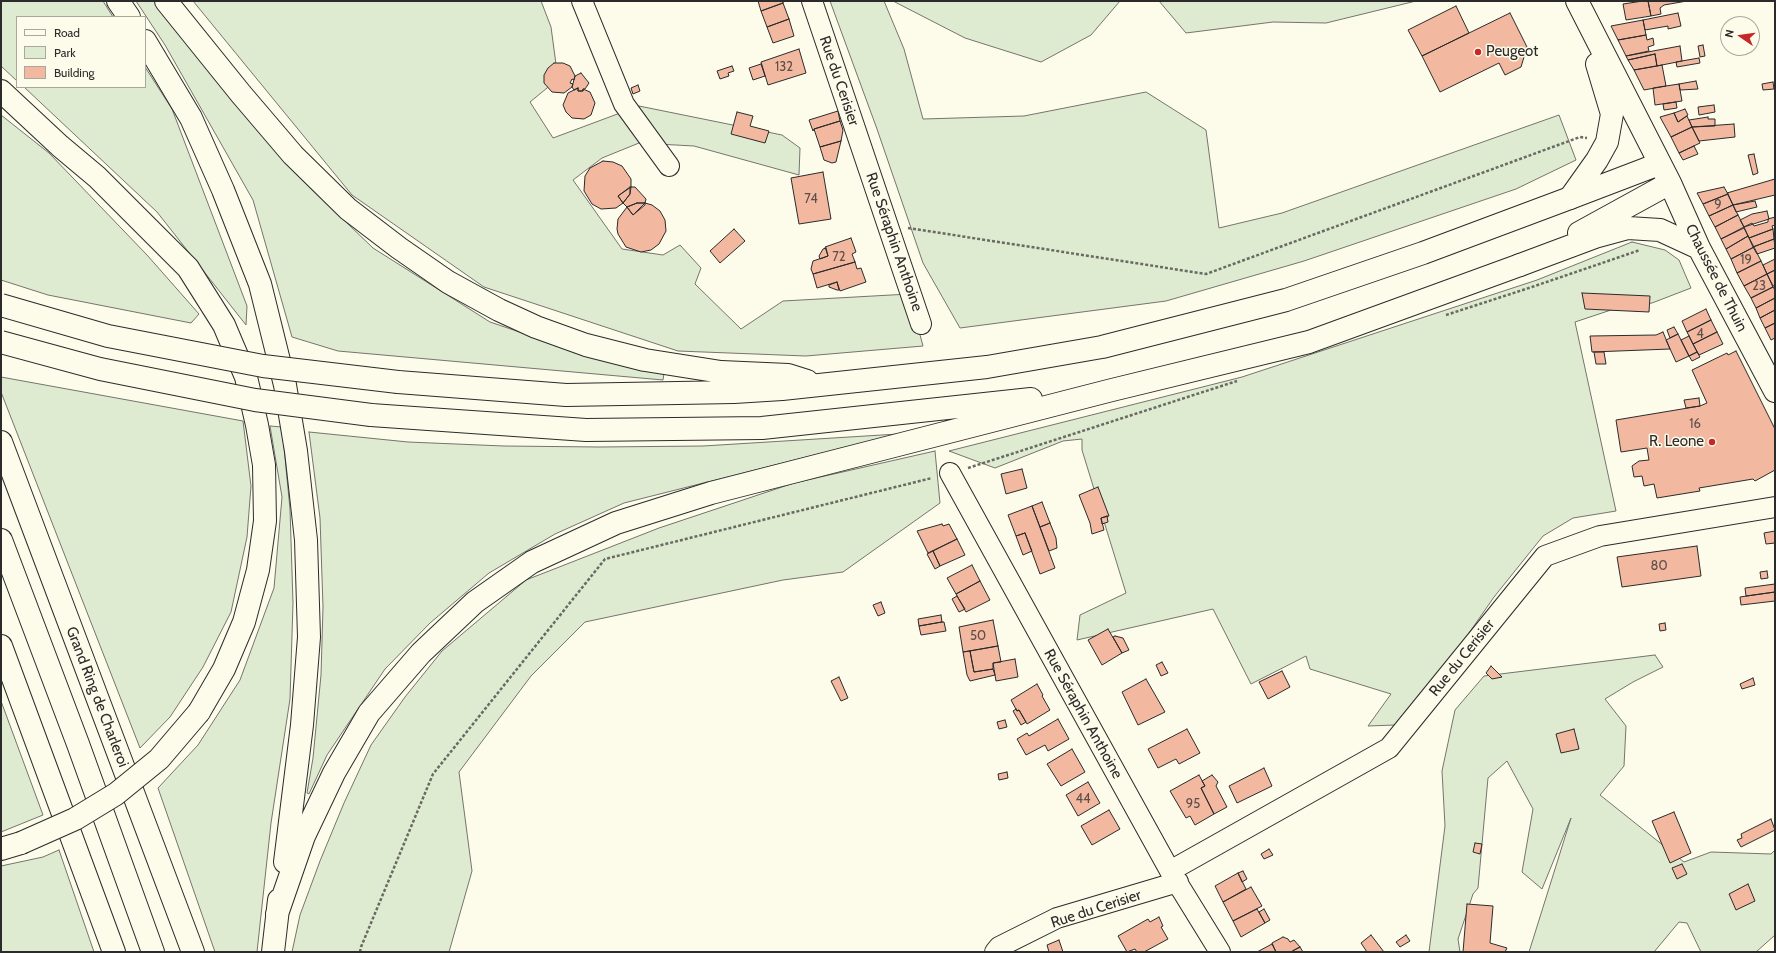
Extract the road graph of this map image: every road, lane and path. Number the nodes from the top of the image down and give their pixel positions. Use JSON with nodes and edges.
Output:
{"nodes":[{"id":1,"x":118,"y":1,"type":"edge"},
{"id":2,"x":166,"y":1,"type":"edge"},
{"id":3,"x":582,"y":1,"type":"edge"},
{"id":4,"x":812,"y":1,"type":"edge"},
{"id":5,"x":1579,"y":5,"type":"edge"},
{"id":6,"x":128,"y":16,"type":"edge"},
{"id":7,"x":146,"y":43,"type":"edge"},
{"id":8,"x":1,"y":91,"type":"edge"},
{"id":9,"x":1607,"y":142,"type":"junction"},
{"id":10,"x":866,"y":161,"type":"joint"},
{"id":11,"x":1659,"y":164,"type":"junction"},
{"id":12,"x":669,"y":166,"type":"dead end"},
{"id":13,"x":1670,"y":183,"type":"junction"},
{"id":14,"x":1570,"y":198,"type":"junction"},
{"id":15,"x":888,"y":224,"type":"junction"},
{"id":16,"x":1699,"y":248,"type":"junction"},
{"id":17,"x":1520,"y":265,"type":"junction"},
{"id":18,"x":1,"y":305,"type":"edge"},
{"id":19,"x":922,"y":324,"type":"dead end"},
{"id":20,"x":1,"y":342,"type":"edge"},
{"id":21,"x":818,"y":385,"type":"junction"},
{"id":22,"x":1112,"y":390,"type":"junction"},
{"id":23,"x":1775,"y":391,"type":"edge"},
{"id":24,"x":1,"y":442,"type":"edge"},
{"id":25,"x":950,"y":473,"type":"dead end"},
{"id":26,"x":1775,"y":507,"type":"edge"},
{"id":27,"x":1,"y":540,"type":"edge"},
{"id":28,"x":1,"y":646,"type":"edge"},
{"id":29,"x":11,"y":846,"type":"edge"},
{"id":30,"x":1174,"y":877,"type":"junction"},
{"id":31,"x":277,"y":914,"type":"junction"},
{"id":32,"x":114,"y":952,"type":"edge"},
{"id":33,"x":153,"y":952,"type":"edge"},
{"id":34,"x":193,"y":952,"type":"edge"},
{"id":35,"x":272,"y":952,"type":"edge"},
{"id":36,"x":995,"y":952,"type":"edge"},
{"id":37,"x":1220,"y":952,"type":"edge"}],
"edges":[{"from":1,"to":6,"type":"main road"},
{"from":2,"to":21,"type":"main road"},
{"from":3,"to":12,"type":"street"},
{"from":4,"to":10,"type":"street","name":"Rue du Cerisier"},
{"from":5,"to":9,"type":"main road"},
{"from":5,"to":11,"type":"main road","name":"Chaussée de Thuin"},
{"from":7,"to":31,"type":"main road"},
{"from":8,"to":29,"type":"main road","bridge":true},
{"from":9,"to":14,"type":"main road"},
{"from":9,"to":15,"type":"path"},
{"from":10,"to":15,"type":"street","name":"Rue Séraphin Anthoine"},
{"from":11,"to":13,"type":"main road","name":"Chaussée de Thuin"},
{"from":11,"to":14,"type":"main road"},
{"from":13,"to":16,"type":"main road","name":"Chaussée de Thuin"},
{"from":13,"to":17,"type":"main road"},
{"from":14,"to":21,"type":"main road"},
{"from":15,"to":19,"type":"street","name":"Rue Séraphin Anthoine"},
{"from":16,"to":17,"type":"main road"},
{"from":16,"to":23,"type":"main road","name":"Chaussée de Thuin"},
{"from":17,"to":22,"type":"main road"},
{"from":18,"to":21,"type":"main road","bridge":true},
{"from":20,"to":22,"type":"main road","bridge":true},
{"from":22,"to":31,"type":"main road"},
{"from":24,"to":34,"type":"main road","name":"Grand Ring de Charleroi"},
{"from":25,"to":30,"type":"street","name":"Rue Séraphin Anthoine"},
{"from":26,"to":30,"type":"street","name":"Rue du Cerisier"},
{"from":27,"to":33,"type":"main road"},
{"from":28,"to":32,"type":"main road"},
{"from":30,"to":36,"type":"street","name":"Rue du Cerisier"},
{"from":30,"to":37,"type":"street","name":"Rue Séraphin Anthoine"},
{"from":31,"to":35,"type":"main road"}]}
